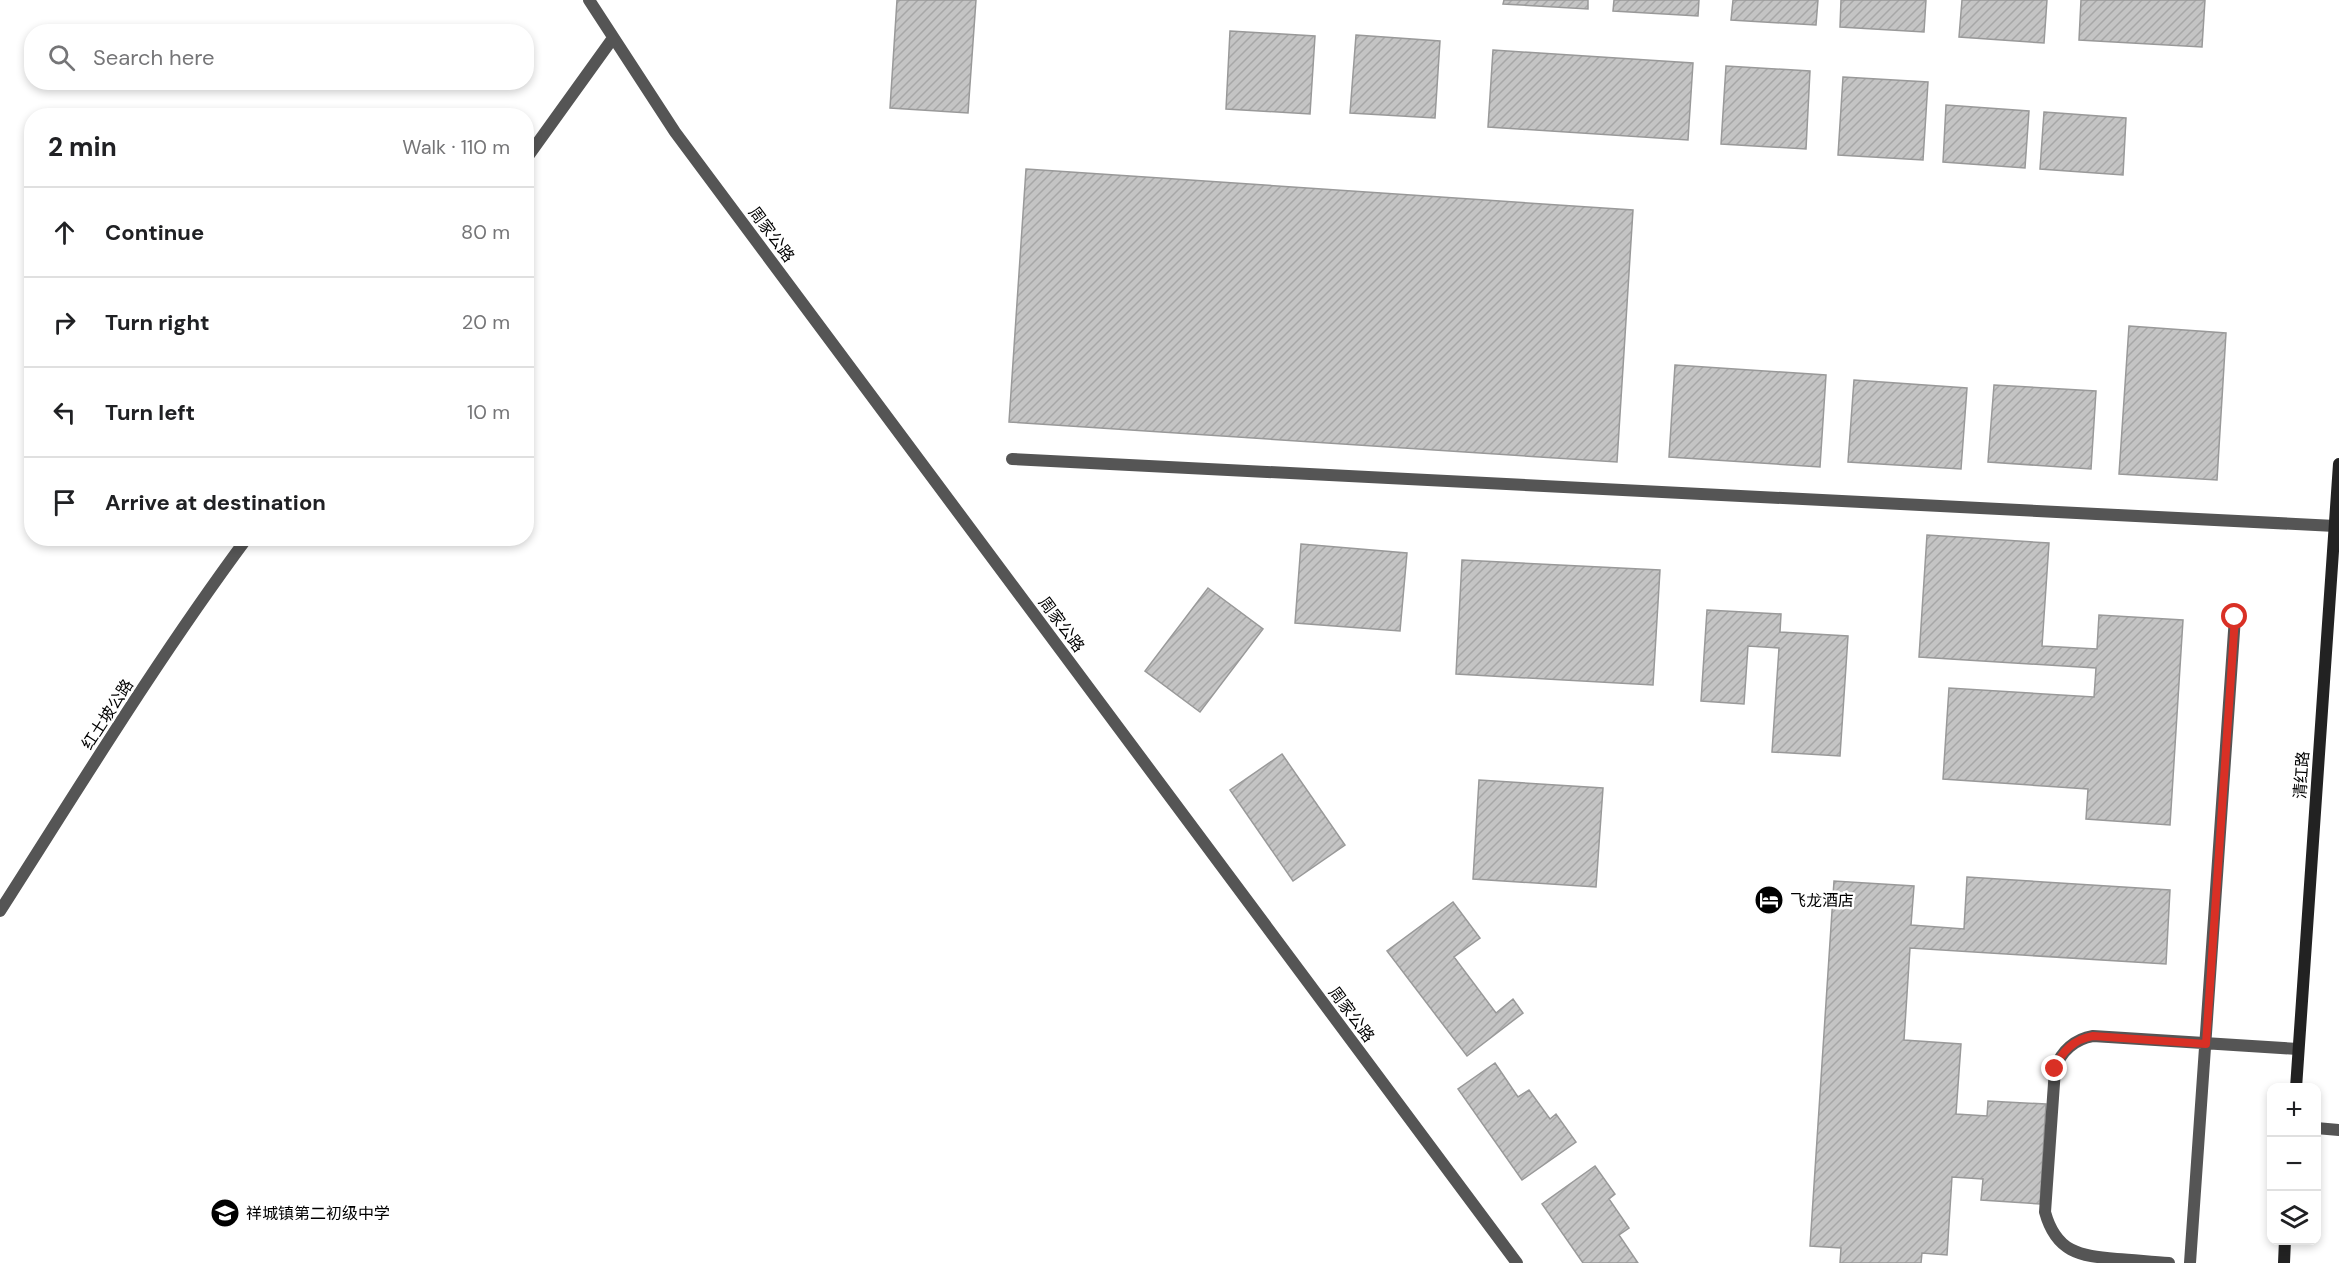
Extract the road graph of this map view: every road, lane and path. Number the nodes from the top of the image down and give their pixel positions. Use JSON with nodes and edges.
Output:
{"nodes":[{"id":1,"x":589,"y":0,"type":"edge"},
{"id":2,"x":613,"y":38,"type":"junction"},
{"id":3,"x":534,"y":148,"type":"edge"},
{"id":4,"x":1012,"y":459,"type":"dead end"},
{"id":5,"x":2339,"y":464,"type":"edge"},
{"id":6,"x":2335,"y":526,"type":"junction"},
{"id":7,"x":241,"y":546,"type":"edge"},
{"id":8,"x":2235,"y":617,"type":"dead end"},
{"id":9,"x":0,"y":911,"type":"edge"},
{"id":10,"x":2206,"y":1044,"type":"junction"},
{"id":11,"x":2298,"y":1049,"type":"junction"},
{"id":12,"x":2296,"y":1083,"type":"edge"},
{"id":13,"x":2321,"y":1128,"type":"edge"},
{"id":14,"x":2339,"y":1130,"type":"edge"},
{"id":15,"x":2285,"y":1245,"type":"edge"},
{"id":16,"x":1517,"y":1263,"type":"edge"},
{"id":17,"x":2169,"y":1263,"type":"edge"},
{"id":18,"x":2190,"y":1263,"type":"edge"},
{"id":19,"x":2284,"y":1263,"type":"edge"}],
"edges":[{"from":1,"to":2,"type":"street","name":"周家公路"},
{"from":2,"to":3,"type":"street"},
{"from":2,"to":16,"type":"street","name":"周家公路"},
{"from":4,"to":6,"type":"street"},
{"from":5,"to":6,"type":"main road","name":"清红路"},
{"from":6,"to":11,"type":"main road","name":"清红路"},
{"from":7,"to":9,"type":"street","name":"红土坡公路"},
{"from":8,"to":10,"type":"street"},
{"from":10,"to":11,"type":"street"},
{"from":10,"to":17,"type":"street"},
{"from":10,"to":18,"type":"street"},
{"from":11,"to":12,"type":"main road","name":"清红路"},
{"from":13,"to":14,"type":"street"},
{"from":15,"to":19,"type":"main road"}]}
